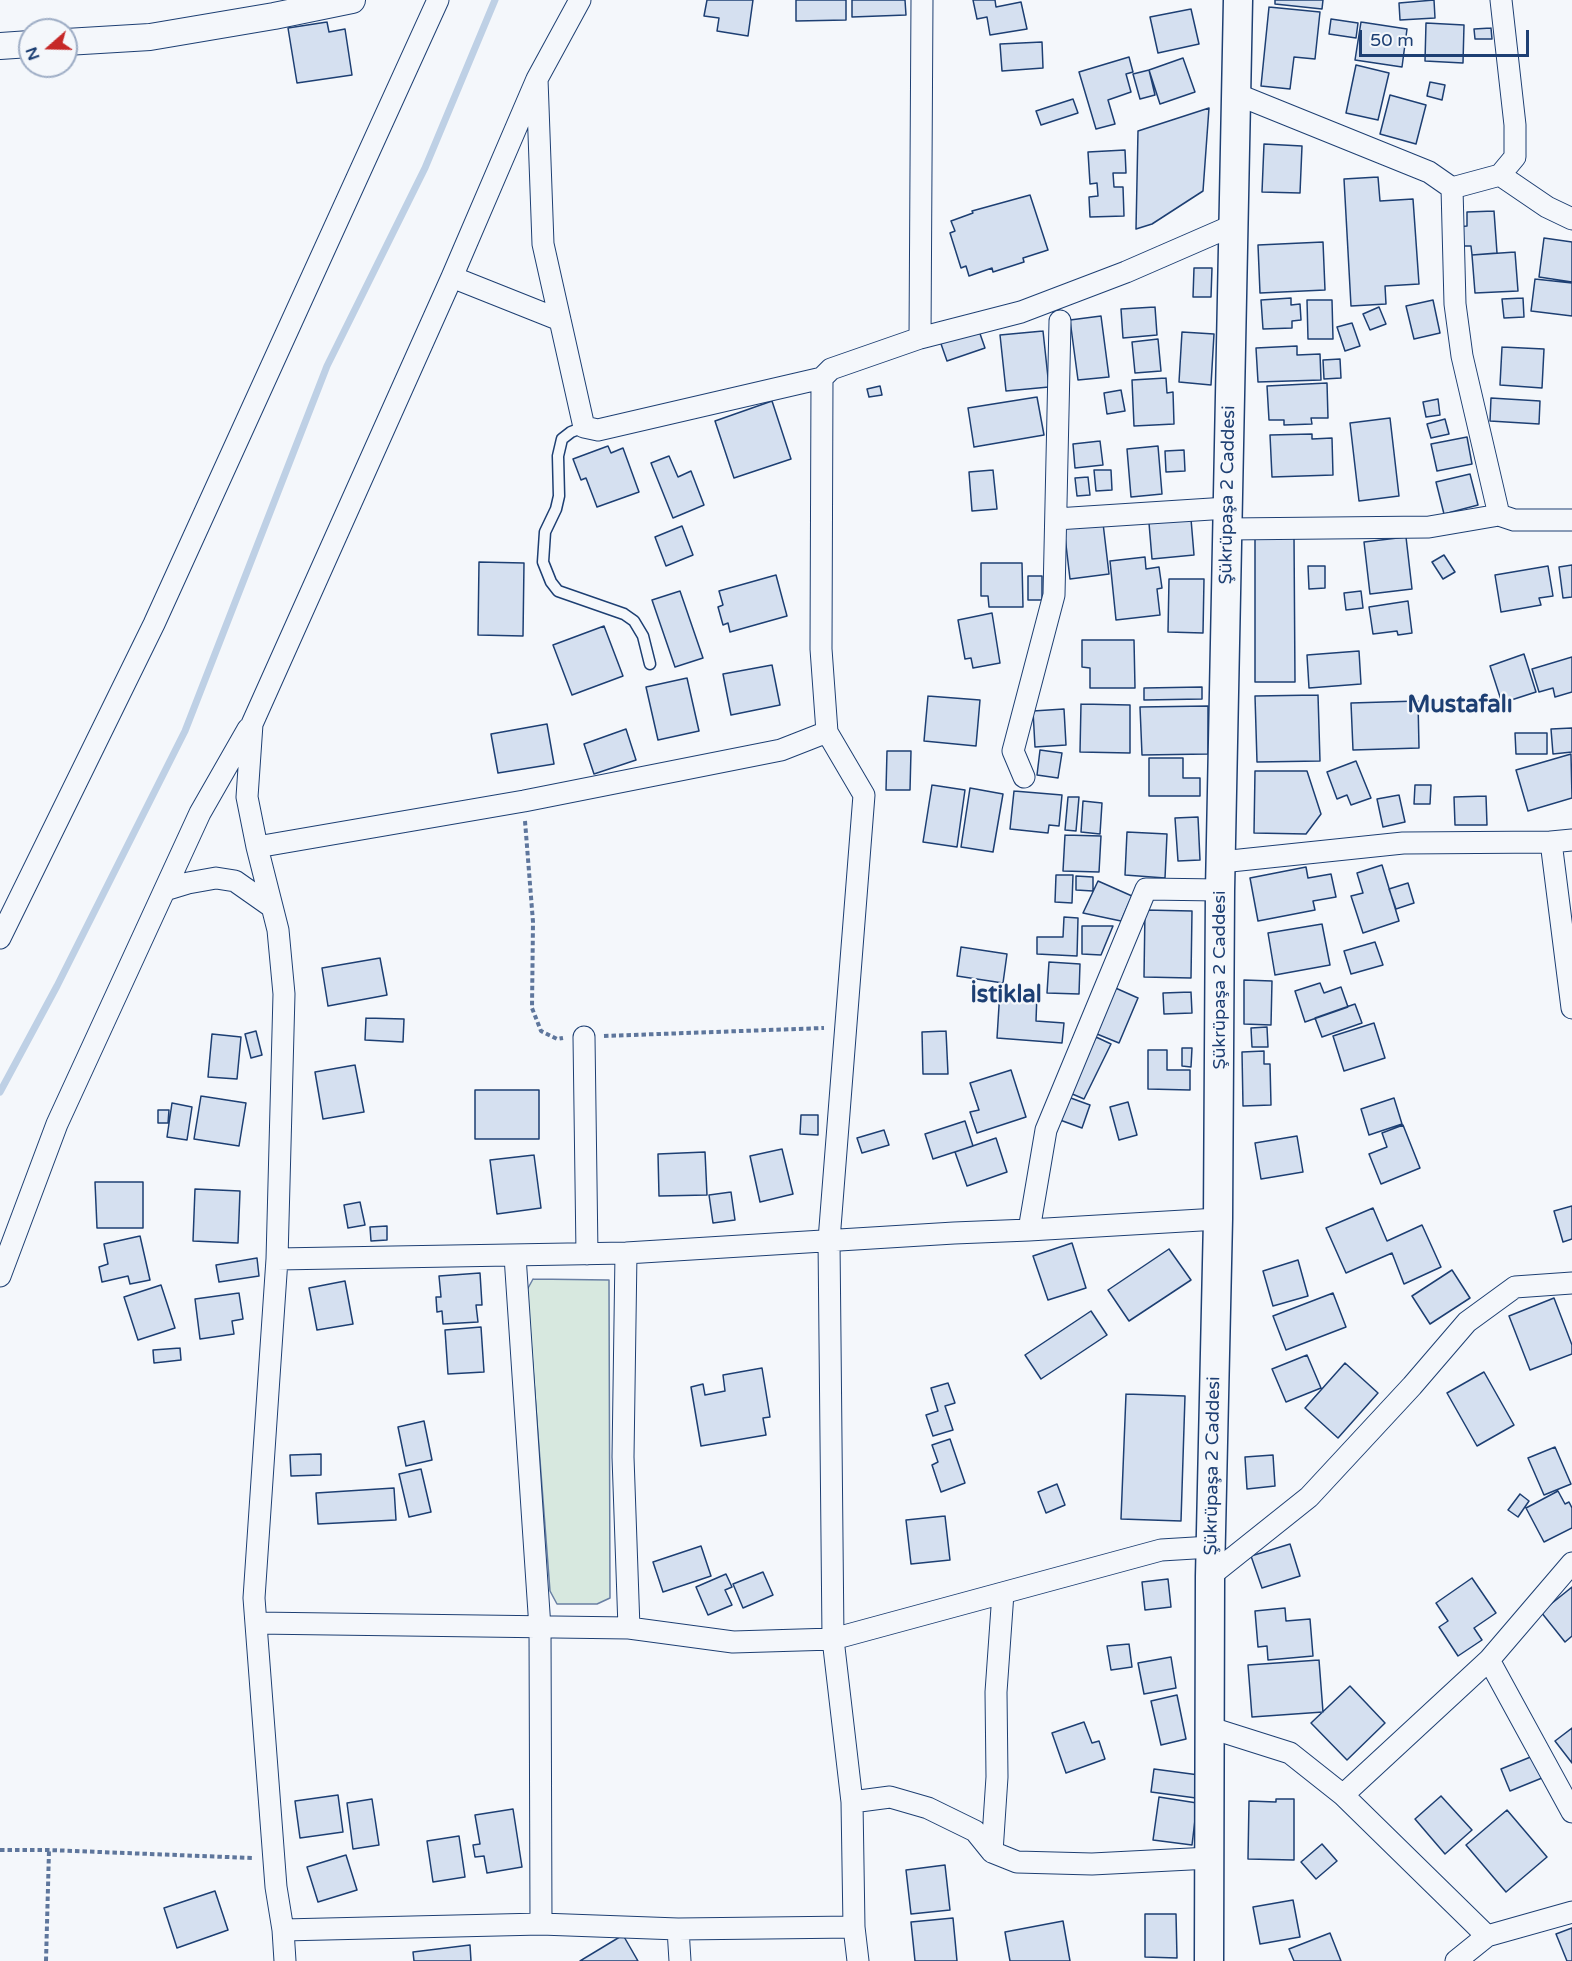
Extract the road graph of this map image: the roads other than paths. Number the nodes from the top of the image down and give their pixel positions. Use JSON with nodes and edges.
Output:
{"nodes":[{"id":1,"x":352,"y":0,"type":"edge"},
{"id":2,"x":438,"y":0,"type":"edge"},
{"id":3,"x":580,"y":0,"type":"edge"},
{"id":4,"x":922,"y":0,"type":"edge"},
{"id":5,"x":1238,"y":0,"type":"edge"},
{"id":6,"x":1501,"y":0,"type":"edge"},
{"id":7,"x":78,"y":41,"type":"edge"},
{"id":8,"x":18,"y":45,"type":"edge"},
{"id":9,"x":0,"y":46,"type":"edge"},
{"id":10,"x":537,"y":79,"type":"junction"},
{"id":11,"x":1236,"y":94,"type":"junction"},
{"id":12,"x":1500,"y":175,"type":"junction"},
{"id":13,"x":1452,"y":188,"type":"junction"},
{"id":14,"x":1572,"y":219,"type":"edge"},
{"id":15,"x":1234,"y":225,"type":"junction"},
{"id":16,"x":452,"y":277,"type":"junction"},
{"id":17,"x":560,"y":320,"type":"junction"},
{"id":18,"x":1060,"y":321,"type":"dead end"},
{"id":19,"x":920,"y":338,"type":"junction"},
{"id":20,"x":822,"y":378,"type":"junction"},
{"id":21,"x":584,"y":427,"type":"junction"},
{"id":22,"x":1499,"y":515,"type":"junction"},
{"id":23,"x":1056,"y":519,"type":"junction"},
{"id":24,"x":1228,"y":519,"type":"junction"},
{"id":25,"x":1572,"y":520,"type":"edge"},
{"id":26,"x":650,"y":664,"type":"dead end"},
{"id":27,"x":252,"y":724,"type":"junction"},
{"id":28,"x":827,"y":732,"type":"junction"},
{"id":29,"x":1024,"y":777,"type":"dead end"},
{"id":30,"x":1562,"y":841,"type":"edge"},
{"id":31,"x":257,"y":847,"type":"junction"},
{"id":32,"x":1221,"y":862,"type":"junction"},
{"id":33,"x":165,"y":890,"type":"junction"},
{"id":34,"x":1220,"y":890,"type":"junction"},
{"id":35,"x":272,"y":907,"type":"junction"},
{"id":36,"x":0,"y":938,"type":"edge"},
{"id":37,"x":1572,"y":1008,"type":"edge"},
{"id":38,"x":584,"y":1037,"type":"road end"},
{"id":39,"x":1218,"y":1219,"type":"junction"},
{"id":40,"x":1029,"y":1230,"type":"junction"},
{"id":41,"x":829,"y":1240,"type":"junction"},
{"id":42,"x":626,"y":1253,"type":"junction"},
{"id":43,"x":587,"y":1254,"type":"junction"},
{"id":44,"x":515,"y":1256,"type":"junction"},
{"id":45,"x":277,"y":1259,"type":"junction"},
{"id":46,"x":0,"y":1276,"type":"edge"},
{"id":47,"x":1572,"y":1283,"type":"edge"},
{"id":48,"x":1211,"y":1547,"type":"junction"},
{"id":49,"x":1572,"y":1563,"type":"edge"},
{"id":50,"x":1210,"y":1576,"type":"junction"},
{"id":51,"x":1003,"y":1593,"type":"junction"},
{"id":52,"x":256,"y":1623,"type":"junction"},
{"id":53,"x":540,"y":1628,"type":"junction"},
{"id":54,"x":629,"y":1628,"type":"junction"},
{"id":55,"x":833,"y":1639,"type":"junction"},
{"id":56,"x":1489,"y":1660,"type":"junction"},
{"id":57,"x":1211,"y":1728,"type":"junction"},
{"id":58,"x":1343,"y":1795,"type":"junction"},
{"id":59,"x":852,"y":1802,"type":"junction"},
{"id":60,"x":1572,"y":1812,"type":"edge"},
{"id":61,"x":992,"y":1852,"type":"junction"},
{"id":62,"x":1209,"y":1858,"type":"junction"},
{"id":63,"x":1572,"y":1912,"type":"edge"},
{"id":64,"x":541,"y":1924,"type":"junction"},
{"id":65,"x":855,"y":1927,"type":"junction"},
{"id":66,"x":678,"y":1929,"type":"junction"},
{"id":67,"x":283,"y":1930,"type":"junction"},
{"id":68,"x":1486,"y":1936,"type":"junction"},
{"id":69,"x":285,"y":1961,"type":"edge"},
{"id":70,"x":680,"y":1961,"type":"edge"},
{"id":71,"x":858,"y":1961,"type":"edge"},
{"id":72,"x":1209,"y":1961,"type":"edge"},
{"id":73,"x":1456,"y":1961,"type":"edge"}],
"edges":[{"from":1,"to":7,"type":"street"},
{"from":2,"to":36,"type":"street"},
{"from":3,"to":10,"type":"street"},
{"from":4,"to":19,"type":"street"},
{"from":5,"to":11,"type":"main road","name":"Şükrüpaşa 2 Caddesi"},
{"from":6,"to":12,"type":"street"},
{"from":8,"to":9,"type":"street"},
{"from":10,"to":16,"type":"street"},
{"from":10,"to":17,"type":"street"},
{"from":11,"to":13,"type":"street"},
{"from":11,"to":15,"type":"main road","name":"Şükrüpaşa 2 Caddesi"},
{"from":12,"to":13,"type":"street"},
{"from":12,"to":14,"type":"street"},
{"from":13,"to":22,"type":"street"},
{"from":15,"to":19,"type":"street"},
{"from":15,"to":24,"type":"main road","name":"Şükrüpaşa 2 Caddesi"},
{"from":16,"to":17,"type":"street"},
{"from":16,"to":27,"type":"street"},
{"from":17,"to":21,"type":"street"},
{"from":18,"to":23,"type":"street"},
{"from":19,"to":20,"type":"street"},
{"from":20,"to":21,"type":"street"},
{"from":20,"to":28,"type":"street"},
{"from":21,"to":26,"type":"lane"},
{"from":22,"to":24,"type":"street"},
{"from":22,"to":25,"type":"street"},
{"from":23,"to":24,"type":"street"},
{"from":23,"to":29,"type":"street"},
{"from":24,"to":32,"type":"main road","name":"Şükrüpaşa 2 Caddesi"},
{"from":27,"to":31,"type":"street"},
{"from":27,"to":33,"type":"street"},
{"from":28,"to":31,"type":"street"},
{"from":28,"to":41,"type":"street"},
{"from":30,"to":32,"type":"street"},
{"from":30,"to":37,"type":"street"},
{"from":31,"to":35,"type":"street"},
{"from":32,"to":34,"type":"main road","name":"Şükrüpaşa 2 Caddesi"},
{"from":33,"to":35,"type":"street"},
{"from":33,"to":46,"type":"street"},
{"from":34,"to":39,"type":"main road","name":"Şükrüpaşa 2 Caddesi"},
{"from":34,"to":40,"type":"street"},
{"from":35,"to":45,"type":"street"},
{"from":38,"to":43,"type":"street"},
{"from":39,"to":40,"type":"street"},
{"from":39,"to":48,"type":"main road","name":"Şükrüpaşa 2 Caddesi"},
{"from":40,"to":41,"type":"street"},
{"from":41,"to":42,"type":"street"},
{"from":41,"to":55,"type":"street"},
{"from":42,"to":43,"type":"street"},
{"from":42,"to":54,"type":"street"},
{"from":43,"to":44,"type":"street"},
{"from":44,"to":45,"type":"street"},
{"from":44,"to":53,"type":"street"},
{"from":45,"to":52,"type":"street"},
{"from":47,"to":50,"type":"street"},
{"from":48,"to":50,"type":"main road","name":"Şükrüpaşa 2 Caddesi"},
{"from":48,"to":51,"type":"street"},
{"from":49,"to":56,"type":"street"},
{"from":50,"to":57,"type":"main road","name":"Şükrüpaşa 2 Caddesi"},
{"from":51,"to":55,"type":"street"},
{"from":51,"to":61,"type":"street"},
{"from":52,"to":53,"type":"street"},
{"from":52,"to":67,"type":"street"},
{"from":53,"to":54,"type":"street"},
{"from":53,"to":64,"type":"street"},
{"from":54,"to":55,"type":"street"},
{"from":55,"to":59,"type":"street"},
{"from":56,"to":58,"type":"street"},
{"from":56,"to":60,"type":"street"},
{"from":57,"to":58,"type":"street"},
{"from":57,"to":62,"type":"main road","name":"Şükrüpaşa 2 Caddesi"},
{"from":58,"to":68,"type":"street"},
{"from":59,"to":61,"type":"street"},
{"from":59,"to":65,"type":"street"},
{"from":61,"to":62,"type":"street"},
{"from":62,"to":72,"type":"main road","name":"Şükrüpaşa 2 Caddesi"},
{"from":63,"to":68,"type":"street"},
{"from":64,"to":66,"type":"street"},
{"from":64,"to":67,"type":"street"},
{"from":65,"to":66,"type":"street"},
{"from":65,"to":71,"type":"street"},
{"from":66,"to":70,"type":"street"},
{"from":67,"to":69,"type":"street"},
{"from":68,"to":73,"type":"street"}]}
